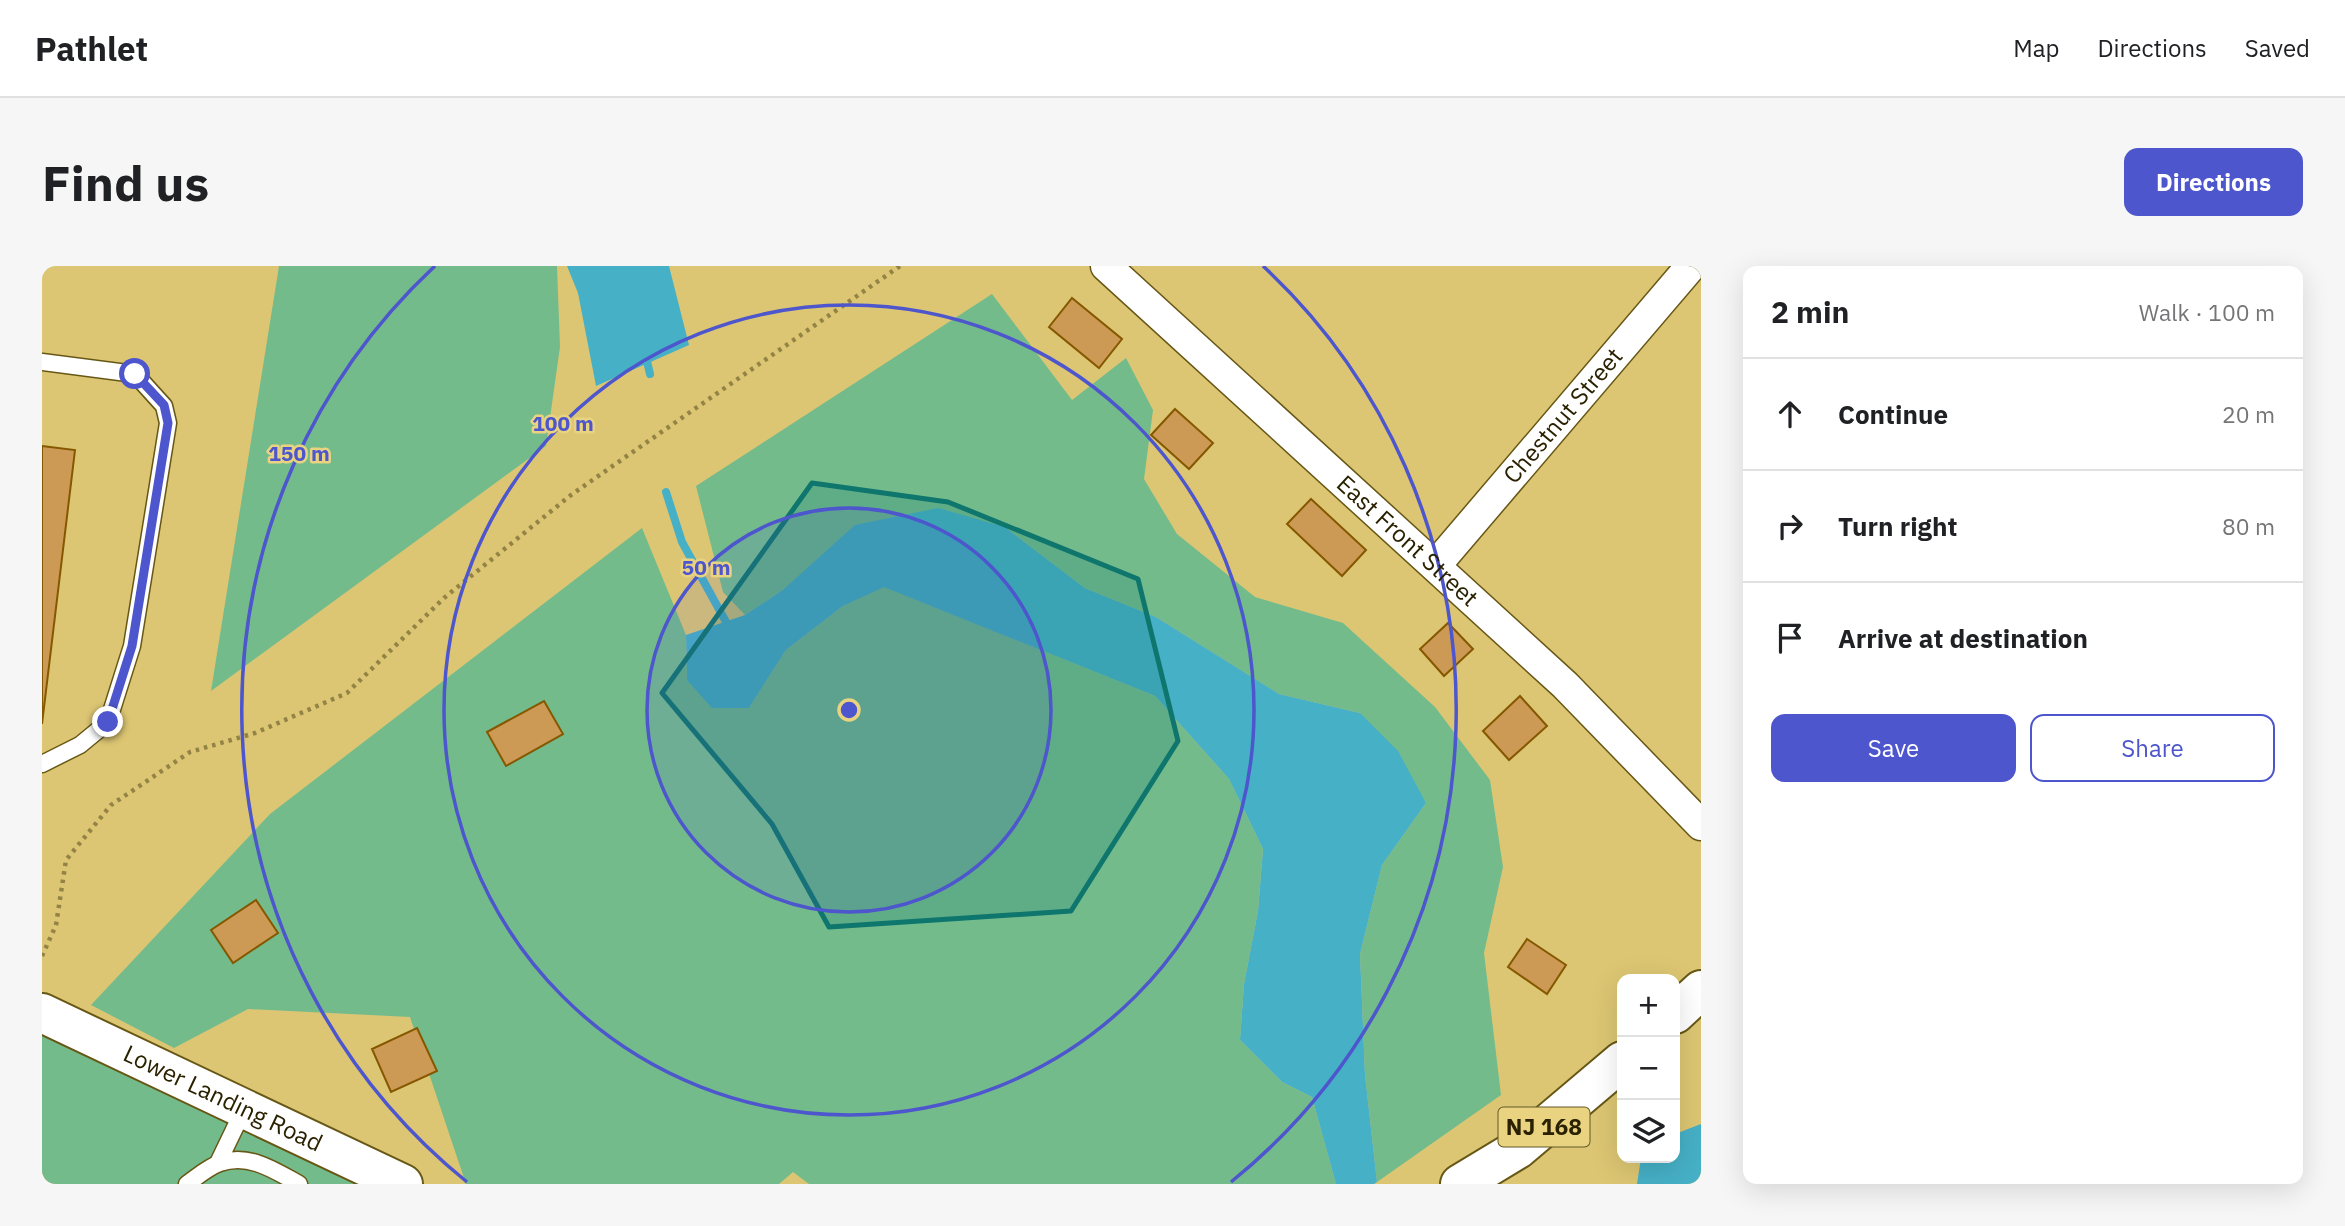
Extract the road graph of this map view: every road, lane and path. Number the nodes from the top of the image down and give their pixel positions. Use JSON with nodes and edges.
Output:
{"nodes":[{"id":1,"x":900,"y":266,"type":"edge"},
{"id":2,"x":1106,"y":266,"type":"edge"},
{"id":3,"x":1691,"y":266,"type":"edge"},
{"id":4,"x":42,"y":362,"type":"edge"},
{"id":5,"x":1436,"y":565,"type":"junction"},
{"id":6,"x":42,"y":764,"type":"edge"},
{"id":7,"x":1701,"y":825,"type":"edge"},
{"id":8,"x":42,"y":956,"type":"edge"},
{"id":9,"x":1701,"y":990,"type":"edge"},
{"id":10,"x":1680,"y":1009,"type":"edge"},
{"id":11,"x":42,"y":1013,"type":"edge"},
{"id":12,"x":1617,"y":1065,"type":"edge"},
{"id":13,"x":244,"y":1110,"type":"junction"},
{"id":14,"x":218,"y":1163,"type":"junction"},
{"id":15,"x":187,"y":1184,"type":"edge"},
{"id":16,"x":299,"y":1184,"type":"edge"},
{"id":17,"x":402,"y":1184,"type":"edge"},
{"id":18,"x":1460,"y":1184,"type":"edge"}],
"edges":[{"from":1,"to":8,"type":"path"},
{"from":2,"to":5,"type":"street","name":"East Front Street"},
{"from":3,"to":5,"type":"street","name":"Chestnut Street"},
{"from":4,"to":6,"type":"lane"},
{"from":5,"to":7,"type":"street","name":"East Front Street"},
{"from":9,"to":10,"type":"main road"},
{"from":11,"to":13,"type":"main road","name":"Lower Landing Road"},
{"from":12,"to":18,"type":"main road","number":"NJ 168"},
{"from":13,"to":14,"type":"lane"},
{"from":13,"to":17,"type":"main road","name":"Lower Landing Road"},
{"from":14,"to":15,"type":"lane"},
{"from":14,"to":16,"type":"lane"}]}
